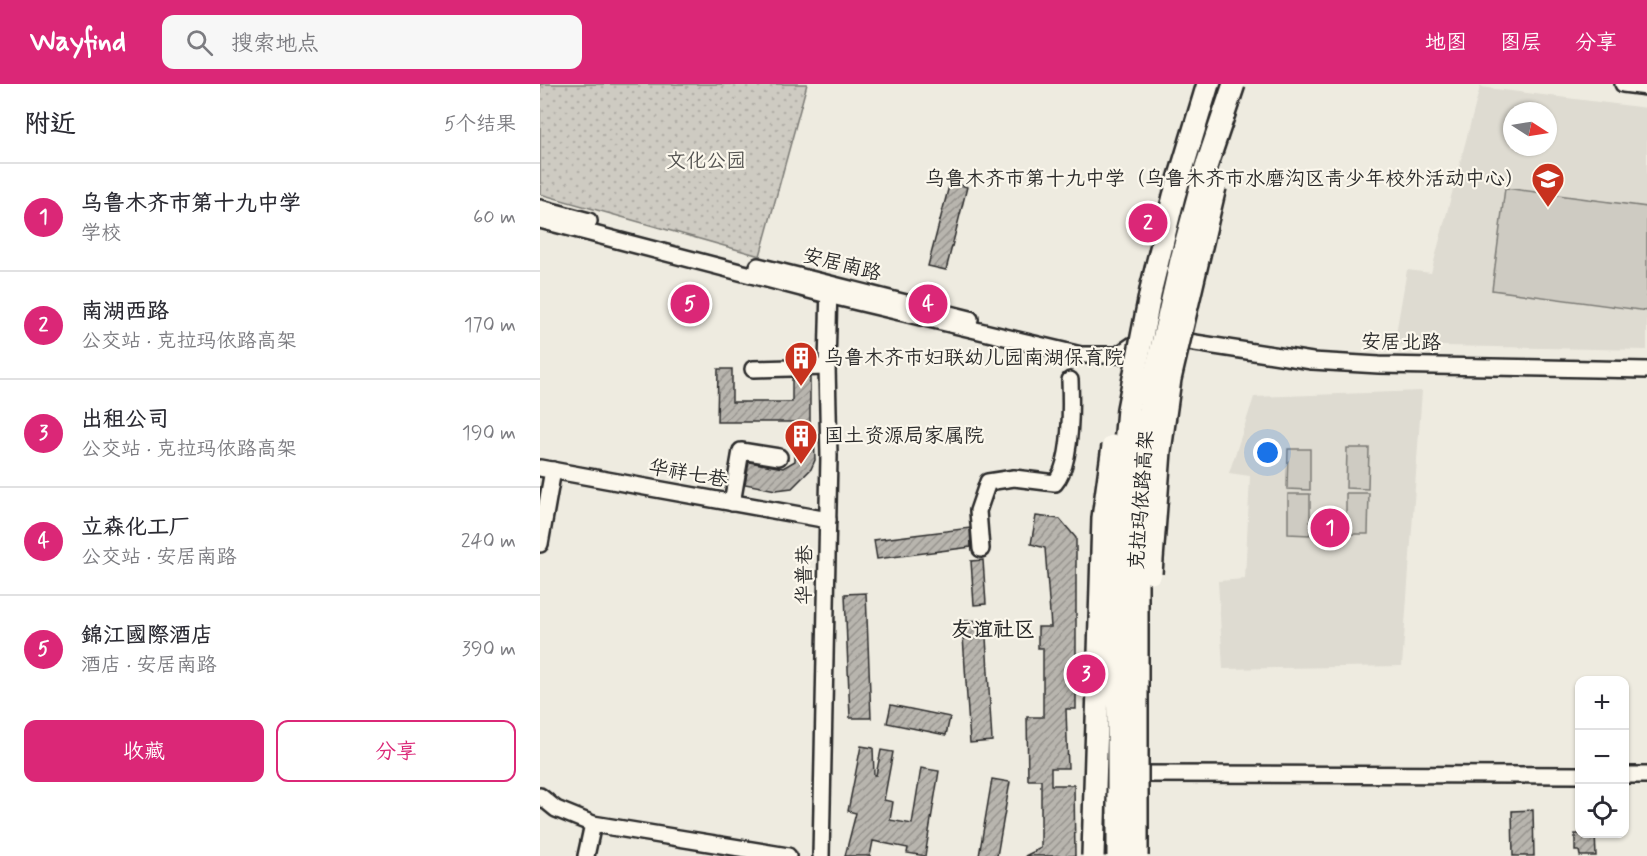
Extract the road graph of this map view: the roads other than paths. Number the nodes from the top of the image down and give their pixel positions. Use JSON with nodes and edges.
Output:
{"nodes":[{"id":1,"x":1208,"y":84,"type":"edge"},
{"id":2,"x":1623,"y":84,"type":"edge"},
{"id":3,"x":1647,"y":87,"type":"edge"},
{"id":4,"x":1232,"y":91,"type":"edge"},
{"id":5,"x":540,"y":208,"type":"edge"},
{"id":6,"x":540,"y":219,"type":"edge"},
{"id":7,"x":1152,"y":285,"type":"junction"},
{"id":8,"x":829,"y":289,"type":"junction"},
{"id":9,"x":1161,"y":334,"type":"junction"},
{"id":10,"x":1647,"y":362,"type":"edge"},
{"id":11,"x":827,"y":367,"type":"junction"},
{"id":12,"x":753,"y":369,"type":"dead end"},
{"id":13,"x":1647,"y":370,"type":"edge"},
{"id":14,"x":1070,"y":380,"type":"dead end"},
{"id":15,"x":779,"y":457,"type":"dead end"},
{"id":16,"x":547,"y":469,"type":"edge"},
{"id":17,"x":732,"y":503,"type":"junction"},
{"id":18,"x":828,"y":520,"type":"junction"},
{"id":19,"x":540,"y":544,"type":"edge"},
{"id":20,"x":981,"y":549,"type":"dead end"},
{"id":21,"x":1115,"y":774,"type":"dead end"},
{"id":22,"x":1148,"y":774,"type":"junction"},
{"id":23,"x":1575,"y":775,"type":"edge"},
{"id":24,"x":1629,"y":775,"type":"edge"},
{"id":25,"x":1647,"y":775,"type":"edge"},
{"id":26,"x":540,"y":796,"type":"edge"},
{"id":27,"x":593,"y":824,"type":"junction"},
{"id":28,"x":586,"y":856,"type":"edge"},
{"id":29,"x":788,"y":856,"type":"edge"},
{"id":30,"x":820,"y":856,"type":"edge"},
{"id":31,"x":1093,"y":856,"type":"edge"},
{"id":32,"x":1118,"y":856,"type":"edge"},
{"id":33,"x":1137,"y":856,"type":"edge"}],
"edges":[{"from":1,"to":7,"type":"highway","name":"克拉玛依路高架","bridge":true},
{"from":2,"to":3,"type":"street"},
{"from":4,"to":22,"type":"highway","bridge":true},
{"from":4,"to":33,"type":"highway","name":"克拉玛依路高架","bridge":true},
{"from":5,"to":8,"type":"street","name":"安居南路"},
{"from":6,"to":8,"type":"street","name":"安居南路"},
{"from":7,"to":31,"type":"highway","bridge":true},
{"from":7,"to":32,"type":"highway","name":"克拉玛依路高架","bridge":true},
{"from":8,"to":9,"type":"street","name":"安居南路"},
{"from":8,"to":11,"type":"street","name":"华普巷"},
{"from":9,"to":10,"type":"street","name":"安居北路"},
{"from":9,"to":13,"type":"street","name":"安居北路"},
{"from":11,"to":12,"type":"street"},
{"from":11,"to":18,"type":"street","name":"华普巷"},
{"from":14,"to":20,"type":"street"},
{"from":15,"to":17,"type":"street"},
{"from":16,"to":17,"type":"street","name":"华祥七巷"},
{"from":16,"to":19,"type":"street"},
{"from":17,"to":18,"type":"street","name":"华祥七巷"},
{"from":18,"to":30,"type":"street","name":"华普巷"},
{"from":21,"to":22,"type":"street"},
{"from":22,"to":23,"type":"street"},
{"from":24,"to":25,"type":"street"},
{"from":26,"to":27,"type":"street"},
{"from":27,"to":28,"type":"street"},
{"from":27,"to":29,"type":"street"}]}
